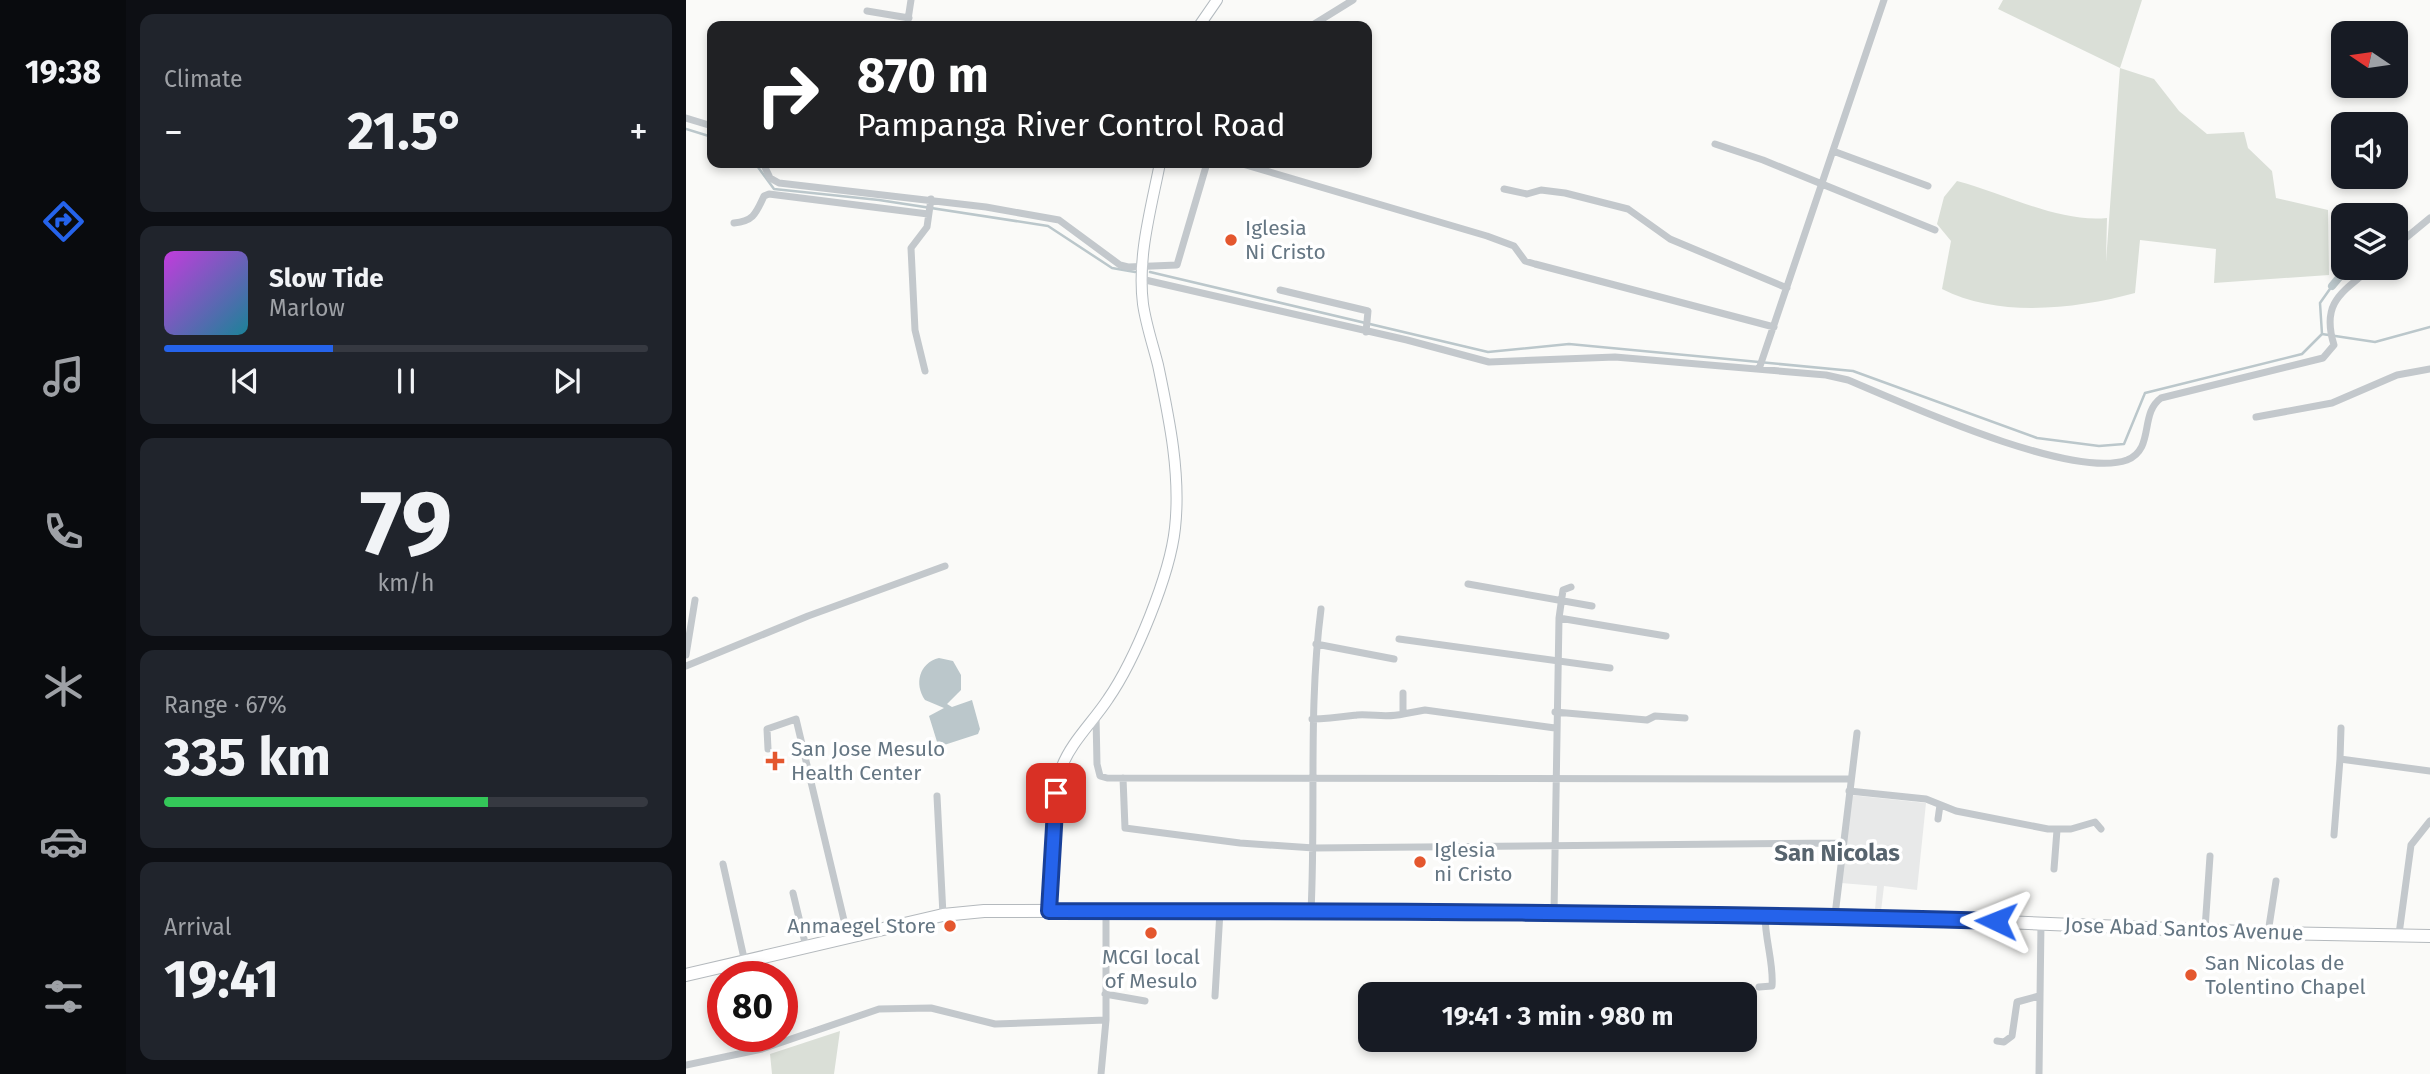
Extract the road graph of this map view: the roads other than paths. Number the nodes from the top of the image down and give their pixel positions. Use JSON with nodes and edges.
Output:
{"nodes":[{"id":1,"x":911,"y":0,"type":"edge"},
{"id":2,"x":1217,"y":0,"type":"edge"},
{"id":3,"x":1353,"y":0,"type":"edge"},
{"id":4,"x":1884,"y":0,"type":"edge"},
{"id":5,"x":867,"y":11,"type":"dead end"},
{"id":6,"x":904,"y":21,"type":"edge"},
{"id":7,"x":908,"y":21,"type":"edge"},
{"id":8,"x":1202,"y":21,"type":"edge"},
{"id":9,"x":1319,"y":21,"type":"edge"},
{"id":10,"x":686,"y":118,"type":"edge"},
{"id":11,"x":707,"y":124,"type":"edge"},
{"id":12,"x":1715,"y":144,"type":"dead end"},
{"id":13,"x":1833,"y":151,"type":"junction"},
{"id":14,"x":765,"y":168,"type":"edge"},
{"id":15,"x":1159,"y":168,"type":"edge"},
{"id":16,"x":1206,"y":168,"type":"edge"},
{"id":17,"x":1256,"y":168,"type":"edge"},
{"id":18,"x":1823,"y":183,"type":"junction"},
{"id":19,"x":1928,"y":186,"type":"dead end"},
{"id":20,"x":1504,"y":189,"type":"dead end"},
{"id":21,"x":862,"y":192,"type":"junction"},
{"id":22,"x":860,"y":204,"type":"junction"},
{"id":23,"x":929,"y":206,"type":"junction"},
{"id":24,"x":2430,"y":218,"type":"edge"},
{"id":25,"x":734,"y":223,"type":"dead end"},
{"id":26,"x":1935,"y":230,"type":"dead end"},
{"id":27,"x":2408,"y":236,"type":"edge"},
{"id":28,"x":1142,"y":266,"type":"junction"},
{"id":29,"x":1141,"y":279,"type":"junction"},
{"id":30,"x":2358,"y":280,"type":"edge"},
{"id":31,"x":1787,"y":288,"type":"junction"},
{"id":32,"x":1280,"y":290,"type":"dead end"},
{"id":33,"x":1774,"y":327,"type":"junction"},
{"id":34,"x":1366,"y":331,"type":"junction"},
{"id":35,"x":1760,"y":368,"type":"junction"},
{"id":36,"x":2430,"y":369,"type":"edge"},
{"id":37,"x":925,"y":371,"type":"dead end"},
{"id":38,"x":2256,"y":417,"type":"dead end"},
{"id":39,"x":945,"y":566,"type":"dead end"},
{"id":40,"x":1468,"y":584,"type":"dead end"},
{"id":41,"x":1571,"y":586,"type":"dead end"},
{"id":42,"x":1561,"y":599,"type":"junction"},
{"id":43,"x":695,"y":600,"type":"dead end"},
{"id":44,"x":1592,"y":606,"type":"dead end"},
{"id":45,"x":1321,"y":609,"type":"dead end"},
{"id":46,"x":1559,"y":618,"type":"junction"},
{"id":47,"x":1666,"y":636,"type":"dead end"},
{"id":48,"x":1399,"y":639,"type":"dead end"},
{"id":49,"x":1316,"y":644,"type":"junction"},
{"id":50,"x":686,"y":654,"type":"edge"},
{"id":51,"x":1394,"y":659,"type":"dead end"},
{"id":52,"x":1557,"y":662,"type":"junction"},
{"id":53,"x":686,"y":666,"type":"edge"},
{"id":54,"x":1610,"y":668,"type":"dead end"},
{"id":55,"x":1404,"y":693,"type":"dead end"},
{"id":56,"x":1555,"y":712,"type":"junction"},
{"id":57,"x":1403,"y":714,"type":"junction"},
{"id":58,"x":1096,"y":717,"type":"junction"},
{"id":59,"x":1685,"y":718,"type":"dead end"},
{"id":60,"x":1311,"y":719,"type":"junction"},
{"id":61,"x":1555,"y":728,"type":"junction"},
{"id":62,"x":2341,"y":728,"type":"dead end"},
{"id":63,"x":1857,"y":733,"type":"dead end"},
{"id":64,"x":768,"y":749,"type":"dead end"},
{"id":65,"x":2340,"y":759,"type":"junction"},
{"id":66,"x":2430,"y":771,"type":"edge"},
{"id":67,"x":1123,"y":778,"type":"junction"},
{"id":68,"x":1315,"y":779,"type":"junction"},
{"id":69,"x":1851,"y":779,"type":"junction"},
{"id":70,"x":1555,"y":780,"type":"junction"},
{"id":71,"x":1849,"y":791,"type":"junction"},
{"id":72,"x":937,"y":796,"type":"dead end"},
{"id":73,"x":1940,"y":806,"type":"junction"},
{"id":74,"x":1938,"y":819,"type":"dead end"},
{"id":75,"x":2430,"y":821,"type":"edge"},
{"id":76,"x":2101,"y":829,"type":"dead end"},
{"id":77,"x":2057,"y":830,"type":"junction"},
{"id":78,"x":2334,"y":835,"type":"dead end"},
{"id":79,"x":1843,"y":842,"type":"junction"},
{"id":80,"x":1555,"y":844,"type":"junction"},
{"id":81,"x":1314,"y":848,"type":"junction"},
{"id":82,"x":2210,"y":856,"type":"dead end"},
{"id":83,"x":723,"y":864,"type":"dead end"},
{"id":84,"x":2054,"y":869,"type":"dead end"},
{"id":85,"x":2276,"y":881,"type":"dead end"},
{"id":86,"x":793,"y":893,"type":"dead end"},
{"id":87,"x":1049,"y":911,"type":"junction"},
{"id":88,"x":1106,"y":911,"type":"junction"},
{"id":89,"x":1220,"y":911,"type":"junction"},
{"id":90,"x":1311,"y":911,"type":"junction"},
{"id":91,"x":1554,"y":914,"type":"junction"},
{"id":92,"x":943,"y":915,"type":"junction"},
{"id":93,"x":1835,"y":915,"type":"junction"},
{"id":94,"x":1765,"y":916,"type":"junction"},
{"id":95,"x":2041,"y":923,"type":"junction"},
{"id":96,"x":2205,"y":929,"type":"junction"},
{"id":97,"x":2268,"y":933,"type":"junction"},
{"id":98,"x":2399,"y":934,"type":"junction"},
{"id":99,"x":2430,"y":936,"type":"edge"},
{"id":100,"x":848,"y":937,"type":"junction"},
{"id":101,"x":806,"y":947,"type":"junction"},
{"id":102,"x":745,"y":961,"type":"edge"},
{"id":103,"x":749,"y":961,"type":"edge"},
{"id":104,"x":707,"y":970,"type":"edge"},
{"id":105,"x":686,"y":975,"type":"edge"},
{"id":106,"x":1759,"y":987,"type":"dead end"},
{"id":107,"x":1105,"y":994,"type":"junction"},
{"id":108,"x":1215,"y":996,"type":"dead end"},
{"id":109,"x":2039,"y":996,"type":"junction"},
{"id":110,"x":1145,"y":1001,"type":"dead end"},
{"id":111,"x":1105,"y":1020,"type":"junction"},
{"id":112,"x":798,"y":1037,"type":"edge"},
{"id":113,"x":1997,"y":1041,"type":"dead end"},
{"id":114,"x":748,"y":1052,"type":"edge"},
{"id":115,"x":686,"y":1065,"type":"edge"},
{"id":116,"x":1101,"y":1074,"type":"edge"},
{"id":117,"x":2039,"y":1074,"type":"edge"}],
"edges":[{"from":1,"to":7,"type":"street"},
{"from":2,"to":8,"type":"main road"},
{"from":3,"to":9,"type":"street"},
{"from":4,"to":13,"type":"street"},
{"from":5,"to":6,"type":"street"},
{"from":10,"to":11,"type":"street"},
{"from":12,"to":18,"type":"street"},
{"from":13,"to":18,"type":"street"},
{"from":13,"to":19,"type":"street"},
{"from":14,"to":21,"type":"street"},
{"from":15,"to":28,"type":"main road"},
{"from":16,"to":28,"type":"street"},
{"from":17,"to":33,"type":"street"},
{"from":18,"to":26,"type":"street"},
{"from":18,"to":31,"type":"street"},
{"from":20,"to":31,"type":"street"},
{"from":21,"to":22,"type":"street"},
{"from":21,"to":23,"type":"street"},
{"from":22,"to":23,"type":"street"},
{"from":22,"to":25,"type":"street"},
{"from":23,"to":28,"type":"street"},
{"from":23,"to":37,"type":"street"},
{"from":24,"to":27,"type":"street"},
{"from":28,"to":29,"type":"main road"},
{"from":29,"to":34,"type":"street"},
{"from":29,"to":58,"type":"main road"},
{"from":30,"to":35,"type":"street"},
{"from":31,"to":33,"type":"street"},
{"from":32,"to":34,"type":"street"},
{"from":33,"to":35,"type":"street"},
{"from":34,"to":35,"type":"street"},
{"from":36,"to":38,"type":"street"},
{"from":39,"to":53,"type":"street"},
{"from":40,"to":42,"type":"street"},
{"from":41,"to":42,"type":"street"},
{"from":42,"to":44,"type":"street"},
{"from":42,"to":46,"type":"street"},
{"from":43,"to":50,"type":"street"},
{"from":45,"to":49,"type":"street"},
{"from":46,"to":47,"type":"street"},
{"from":46,"to":52,"type":"street"},
{"from":48,"to":52,"type":"street"},
{"from":49,"to":51,"type":"street"},
{"from":49,"to":60,"type":"street"},
{"from":52,"to":54,"type":"street"},
{"from":52,"to":56,"type":"street"},
{"from":55,"to":57,"type":"street"},
{"from":56,"to":59,"type":"street"},
{"from":56,"to":61,"type":"street"},
{"from":57,"to":60,"type":"street"},
{"from":57,"to":61,"type":"street"},
{"from":58,"to":67,"type":"street"},
{"from":58,"to":87,"type":"main road"},
{"from":60,"to":68,"type":"street"},
{"from":61,"to":70,"type":"street"},
{"from":62,"to":65,"type":"street"},
{"from":63,"to":69,"type":"street"},
{"from":64,"to":100,"type":"street"},
{"from":65,"to":66,"type":"street"},
{"from":65,"to":78,"type":"street"},
{"from":67,"to":68,"type":"street"},
{"from":67,"to":81,"type":"street"},
{"from":68,"to":70,"type":"street"},
{"from":68,"to":81,"type":"street"},
{"from":69,"to":70,"type":"street"},
{"from":69,"to":71,"type":"street"},
{"from":70,"to":80,"type":"street"},
{"from":71,"to":73,"type":"street"},
{"from":71,"to":79,"type":"street"},
{"from":72,"to":92,"type":"street"},
{"from":73,"to":74,"type":"street"},
{"from":73,"to":77,"type":"street"},
{"from":75,"to":98,"type":"street"},
{"from":76,"to":77,"type":"street"},
{"from":77,"to":84,"type":"street"},
{"from":79,"to":80,"type":"street"},
{"from":79,"to":93,"type":"street"},
{"from":80,"to":81,"type":"street"},
{"from":80,"to":91,"type":"street"},
{"from":81,"to":90,"type":"street"},
{"from":82,"to":96,"type":"street"},
{"from":83,"to":102,"type":"street"},
{"from":85,"to":97,"type":"street"},
{"from":86,"to":101,"type":"street"},
{"from":87,"to":88,"type":"highway","name":"Jose Abad Santos Avenue"},
{"from":87,"to":92,"type":"highway","name":"Jose Abad Santos Avenue"},
{"from":88,"to":89,"type":"highway","name":"Jose Abad Santos Avenue"},
{"from":88,"to":107,"type":"street"},
{"from":89,"to":90,"type":"highway","name":"Jose Abad Santos Avenue"},
{"from":89,"to":108,"type":"street"},
{"from":90,"to":91,"type":"highway","name":"Jose Abad Santos Avenue"},
{"from":91,"to":94,"type":"highway","name":"Jose Abad Santos Avenue"},
{"from":92,"to":100,"type":"highway","name":"Jose Abad Santos Avenue"},
{"from":93,"to":94,"type":"highway","name":"Jose Abad Santos Avenue"},
{"from":93,"to":95,"type":"highway","name":"Jose Abad Santos Avenue"},
{"from":94,"to":106,"type":"street"},
{"from":95,"to":96,"type":"highway","name":"Jose Abad Santos Avenue"},
{"from":95,"to":109,"type":"street"},
{"from":96,"to":97,"type":"highway","name":"Jose Abad Santos Avenue"},
{"from":97,"to":98,"type":"highway","name":"Jose Abad Santos Avenue"},
{"from":98,"to":99,"type":"highway","name":"Jose Abad Santos Avenue"},
{"from":100,"to":101,"type":"highway","name":"Jose Abad Santos Avenue"},
{"from":101,"to":103,"type":"highway","name":"Jose Abad Santos Avenue"},
{"from":104,"to":105,"type":"highway","name":"Jose Abad Santos Avenue"},
{"from":107,"to":110,"type":"street"},
{"from":107,"to":111,"type":"street"},
{"from":109,"to":113,"type":"street"},
{"from":109,"to":117,"type":"street"},
{"from":111,"to":112,"type":"street"},
{"from":111,"to":116,"type":"street"},
{"from":114,"to":115,"type":"street"}]}
